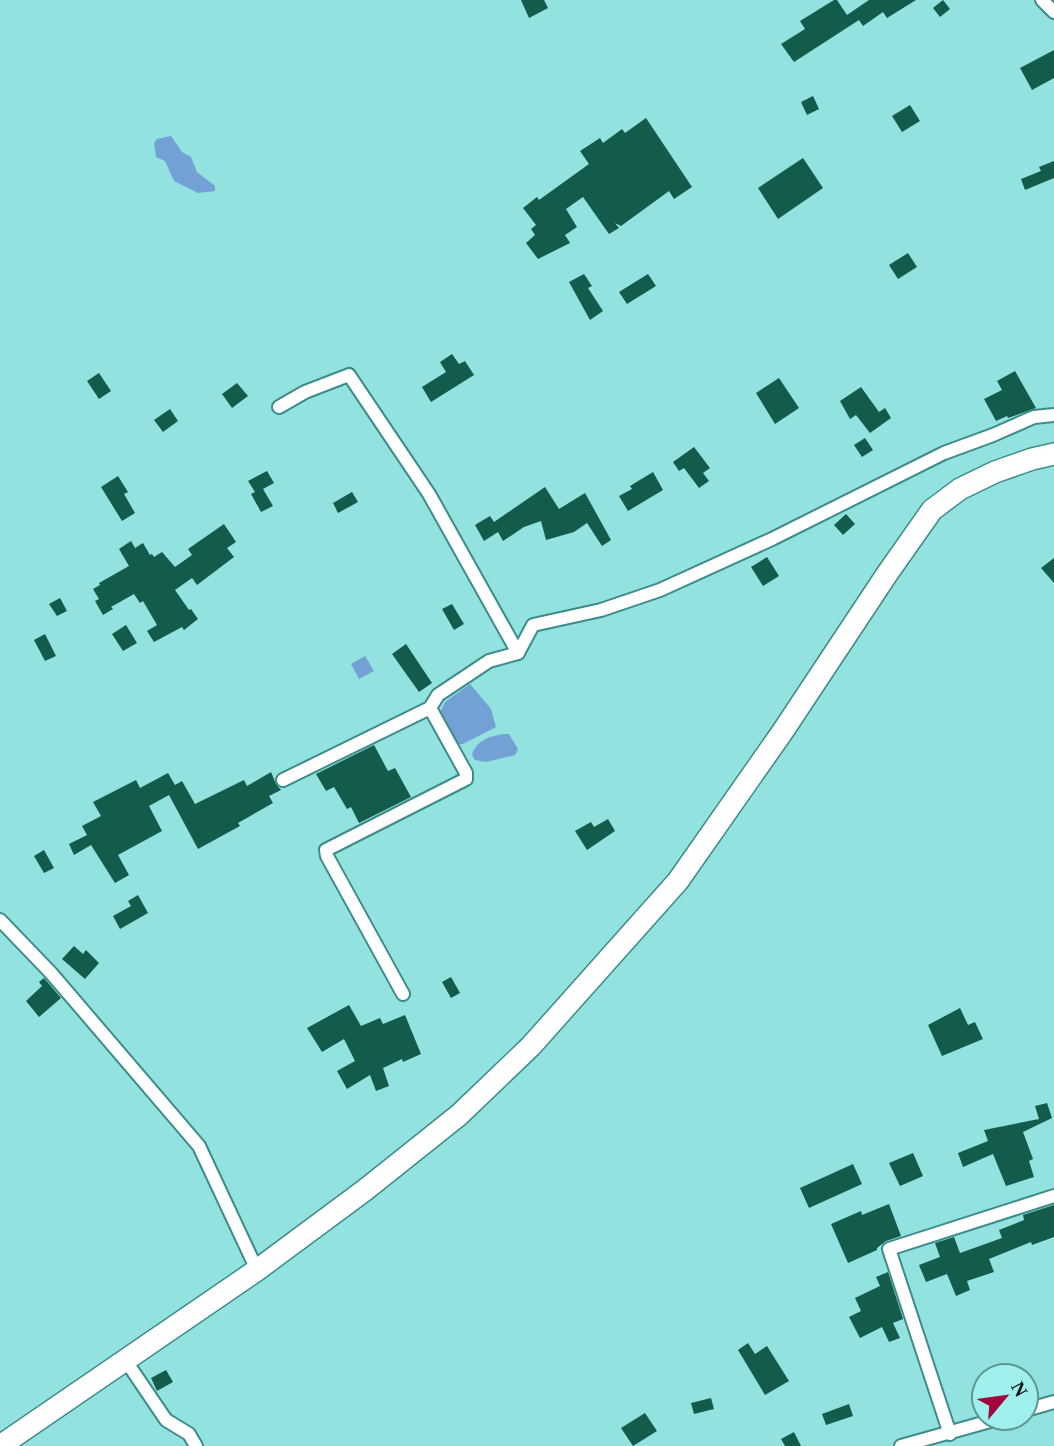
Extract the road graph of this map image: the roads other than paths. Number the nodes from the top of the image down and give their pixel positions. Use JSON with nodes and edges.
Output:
{"nodes":[{"id":1,"x":1042,"y":0,"type":"edge"},
{"id":2,"x":1054,"y":12,"type":"edge"},
{"id":3,"x":279,"y":407,"type":"dead end"},
{"id":4,"x":1054,"y":415,"type":"edge"},
{"id":5,"x":1054,"y":454,"type":"edge"},
{"id":6,"x":518,"y":653,"type":"junction"},
{"id":7,"x":430,"y":708,"type":"junction"},
{"id":8,"x":283,"y":780,"type":"dead end"},
{"id":9,"x":0,"y":920,"type":"edge"},
{"id":10,"x":403,"y":994,"type":"dead end"},
{"id":11,"x":1054,"y":1196,"type":"edge"},
{"id":12,"x":257,"y":1270,"type":"junction"},
{"id":13,"x":126,"y":1361,"type":"junction"},
{"id":14,"x":970,"y":1428,"type":"edge"},
{"id":15,"x":950,"y":1434,"type":"junction"},
{"id":16,"x":0,"y":1446,"type":"edge"},
{"id":17,"x":196,"y":1446,"type":"edge"},
{"id":18,"x":901,"y":1446,"type":"edge"}],
"edges":[{"from":1,"to":2,"type":"street"},
{"from":3,"to":6,"type":"street"},
{"from":4,"to":6,"type":"street"},
{"from":5,"to":12,"type":"main road"},
{"from":6,"to":7,"type":"street"},
{"from":7,"to":8,"type":"street"},
{"from":7,"to":10,"type":"street"},
{"from":9,"to":12,"type":"street"},
{"from":11,"to":15,"type":"street"},
{"from":12,"to":13,"type":"main road"},
{"from":13,"to":16,"type":"main road"},
{"from":13,"to":17,"type":"street"},
{"from":14,"to":15,"type":"street"},
{"from":15,"to":18,"type":"street"}]}
